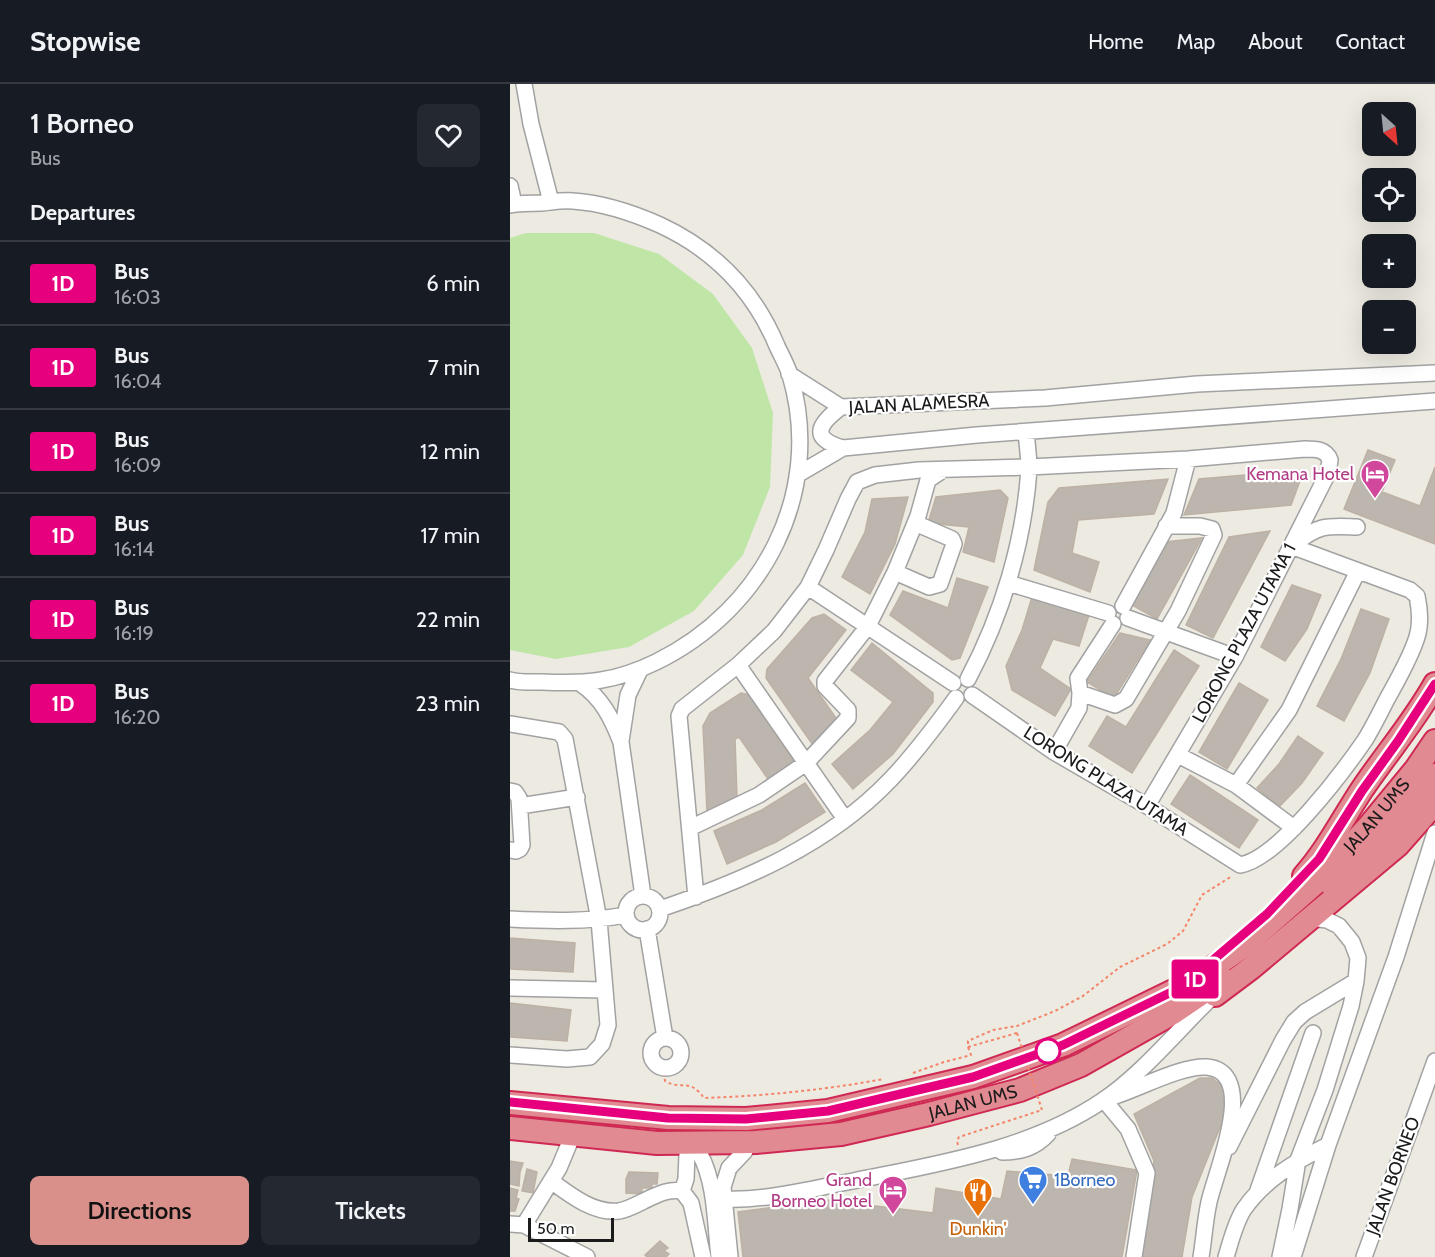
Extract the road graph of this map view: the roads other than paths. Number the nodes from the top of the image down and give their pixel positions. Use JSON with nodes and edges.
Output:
{"nodes":[{"id":1,"x":524,"y":84,"type":"edge"},
{"id":2,"x":510,"y":186,"type":"edge"},
{"id":3,"x":551,"y":202,"type":"junction"},
{"id":4,"x":512,"y":205,"type":"edge"},
{"id":5,"x":1435,"y":373,"type":"edge"},
{"id":6,"x":789,"y":374,"type":"junction"},
{"id":7,"x":1435,"y":401,"type":"edge"},
{"id":8,"x":841,"y":407,"type":"junction"},
{"id":9,"x":1026,"y":432,"type":"junction"},
{"id":10,"x":843,"y":448,"type":"junction"},
{"id":11,"x":1188,"y":459,"type":"junction"},
{"id":12,"x":1029,"y":468,"type":"junction"},
{"id":13,"x":944,"y":469,"type":"junction"},
{"id":14,"x":797,"y":475,"type":"junction"},
{"id":15,"x":915,"y":522,"type":"junction"},
{"id":16,"x":1166,"y":526,"type":"junction"},
{"id":17,"x":1357,"y":527,"type":"dead end"},
{"id":18,"x":1291,"y":546,"type":"junction"},
{"id":19,"x":1358,"y":571,"type":"junction"},
{"id":20,"x":895,"y":572,"type":"junction"},
{"id":21,"x":1008,"y":583,"type":"junction"},
{"id":22,"x":808,"y":587,"type":"junction"},
{"id":23,"x":1125,"y":612,"type":"junction"},
{"id":24,"x":1110,"y":619,"type":"junction"},
{"id":25,"x":868,"y":626,"type":"junction"},
{"id":26,"x":1166,"y":632,"type":"junction"},
{"id":27,"x":1235,"y":657,"type":"junction"},
{"id":28,"x":738,"y":665,"type":"junction"},
{"id":29,"x":640,"y":670,"type":"junction"},
{"id":30,"x":510,"y":680,"type":"edge"},
{"id":31,"x":581,"y":684,"type":"junction"},
{"id":32,"x":1435,"y":684,"type":"edge"},
{"id":33,"x":959,"y":687,"type":"junction"},
{"id":34,"x":1080,"y":693,"type":"junction"},
{"id":35,"x":510,"y":724,"type":"edge"},
{"id":36,"x":621,"y":741,"type":"junction"},
{"id":37,"x":1435,"y":741,"type":"edge"},
{"id":38,"x":1054,"y":752,"type":"junction"},
{"id":39,"x":1178,"y":755,"type":"junction"},
{"id":40,"x":806,"y":763,"type":"junction"},
{"id":41,"x":1435,"y":775,"type":"edge"},
{"id":42,"x":1236,"y":785,"type":"junction"},
{"id":43,"x":510,"y":791,"type":"edge"},
{"id":44,"x":577,"y":797,"type":"junction"},
{"id":45,"x":1435,"y":803,"type":"edge"},
{"id":46,"x":520,"y":806,"type":"junction"},
{"id":47,"x":1147,"y":806,"type":"junction"},
{"id":48,"x":845,"y":819,"type":"junction"},
{"id":49,"x":690,"y":828,"type":"junction"},
{"id":50,"x":1294,"y":828,"type":"junction"},
{"id":51,"x":1435,"y":833,"type":"edge"},
{"id":52,"x":510,"y":850,"type":"edge"},
{"id":53,"x":643,"y":896,"type":"junction"},
{"id":54,"x":696,"y":897,"type":"junction"},
{"id":55,"x":660,"y":909,"type":"junction"},
{"id":56,"x":1315,"y":910,"type":"junction"},
{"id":57,"x":626,"y":915,"type":"junction"},
{"id":58,"x":510,"y":919,"type":"edge"},
{"id":59,"x":599,"y":920,"type":"junction"},
{"id":60,"x":647,"y":930,"type":"junction"},
{"id":61,"x":1356,"y":981,"type":"junction"},
{"id":62,"x":1192,"y":982,"type":"junction"},
{"id":63,"x":510,"y":988,"type":"edge"},
{"id":64,"x":604,"y":990,"type":"junction"},
{"id":65,"x":1211,"y":998,"type":"junction"},
{"id":66,"x":1173,"y":1013,"type":"junction"},
{"id":67,"x":1313,"y":1033,"type":"dead end"},
{"id":68,"x":665,"y":1038,"type":"junction"},
{"id":69,"x":510,"y":1055,"type":"edge"},
{"id":70,"x":1435,"y":1061,"type":"edge"},
{"id":71,"x":1104,"y":1100,"type":"junction"},
{"id":72,"x":510,"y":1102,"type":"edge"},
{"id":73,"x":510,"y":1128,"type":"edge"},
{"id":74,"x":535,"y":1131,"type":"junction"},
{"id":75,"x":823,"y":1136,"type":"junction"},
{"id":76,"x":568,"y":1144,"type":"junction"},
{"id":77,"x":1328,"y":1145,"type":"junction"},
{"id":78,"x":745,"y":1151,"type":"junction"},
{"id":79,"x":694,"y":1154,"type":"junction"},
{"id":80,"x":1221,"y":1160,"type":"junction"},
{"id":81,"x":1298,"y":1160,"type":"junction"},
{"id":82,"x":551,"y":1181,"type":"junction"},
{"id":83,"x":681,"y":1191,"type":"junction"},
{"id":84,"x":1257,"y":1193,"type":"junction"},
{"id":85,"x":723,"y":1199,"type":"junction"},
{"id":86,"x":517,"y":1224,"type":"edge"},
{"id":87,"x":1365,"y":1256,"type":"edge"},
{"id":88,"x":587,"y":1257,"type":"edge"},
{"id":89,"x":703,"y":1257,"type":"edge"},
{"id":90,"x":719,"y":1257,"type":"edge"},
{"id":91,"x":730,"y":1257,"type":"edge"},
{"id":92,"x":1134,"y":1257,"type":"edge"},
{"id":93,"x":1201,"y":1257,"type":"edge"},
{"id":94,"x":1226,"y":1257,"type":"edge"},
{"id":95,"x":1280,"y":1257,"type":"edge"},
{"id":96,"x":1293,"y":1257,"type":"edge"}],
"edges":[{"from":1,"to":3,"type":"street"},
{"from":2,"to":4,"type":"street"},
{"from":3,"to":4,"type":"street"},
{"from":3,"to":6,"type":"street"},
{"from":5,"to":8,"type":"street","name":"JALAN ALAMESRA"},
{"from":6,"to":8,"type":"street"},
{"from":6,"to":14,"type":"street"},
{"from":7,"to":9,"type":"street","name":"JALAN ALAMESRA"},
{"from":8,"to":10,"type":"street","name":"JALAN ALAMESRA"},
{"from":9,"to":10,"type":"street","name":"JALAN ALAMESRA"},
{"from":9,"to":12,"type":"street"},
{"from":10,"to":14,"type":"street"},
{"from":11,"to":12,"type":"street"},
{"from":11,"to":16,"type":"street"},
{"from":11,"to":18,"type":"street","name":"LORONG PLAZA UTAMA 1"},
{"from":12,"to":13,"type":"street"},
{"from":12,"to":21,"type":"street"},
{"from":13,"to":15,"type":"street"},
{"from":13,"to":22,"type":"street"},
{"from":14,"to":29,"type":"street"},
{"from":15,"to":20,"type":"street"},
{"from":15,"to":20,"type":"street"},
{"from":16,"to":23,"type":"street"},
{"from":16,"to":26,"type":"street"},
{"from":17,"to":18,"type":"street"},
{"from":18,"to":19,"type":"street"},
{"from":18,"to":27,"type":"street","name":"LORONG PLAZA UTAMA 1"},
{"from":19,"to":42,"type":"street"},
{"from":19,"to":50,"type":"street"},
{"from":20,"to":25,"type":"street"},
{"from":21,"to":24,"type":"street"},
{"from":21,"to":33,"type":"street"},
{"from":22,"to":25,"type":"street"},
{"from":22,"to":28,"type":"street"},
{"from":23,"to":24,"type":"street"},
{"from":23,"to":26,"type":"street"},
{"from":24,"to":34,"type":"street"},
{"from":25,"to":33,"type":"street"},
{"from":25,"to":40,"type":"street"},
{"from":26,"to":27,"type":"street"},
{"from":26,"to":34,"type":"street"},
{"from":27,"to":39,"type":"street","name":"LORONG PLAZA UTAMA 1"},
{"from":28,"to":40,"type":"street"},
{"from":28,"to":49,"type":"street"},
{"from":29,"to":31,"type":"street"},
{"from":29,"to":36,"type":"street"},
{"from":30,"to":31,"type":"street"},
{"from":31,"to":36,"type":"street"},
{"from":32,"to":62,"type":"highway"},
{"from":33,"to":38,"type":"street","name":"LORONG PLAZA UTAMA"},
{"from":33,"to":48,"type":"street"},
{"from":34,"to":38,"type":"street"},
{"from":35,"to":44,"type":"street"},
{"from":36,"to":53,"type":"street"},
{"from":37,"to":62,"type":"highway","name":"JALAN UMS"},
{"from":38,"to":47,"type":"street","name":"LORONG PLAZA UTAMA"},
{"from":39,"to":42,"type":"street"},
{"from":39,"to":47,"type":"street","name":"LORONG PLAZA UTAMA 1"},
{"from":40,"to":48,"type":"street"},
{"from":40,"to":49,"type":"street"},
{"from":41,"to":56,"type":"highway","name":"JALAN UMS"},
{"from":42,"to":50,"type":"street"},
{"from":43,"to":46,"type":"street"},
{"from":44,"to":46,"type":"street"},
{"from":44,"to":59,"type":"street"},
{"from":45,"to":56,"type":"highway"},
{"from":46,"to":52,"type":"street"},
{"from":47,"to":50,"type":"street","name":"LORONG PLAZA UTAMA"},
{"from":48,"to":54,"type":"street"},
{"from":49,"to":54,"type":"street"},
{"from":51,"to":77,"type":"street"},
{"from":53,"to":55,"type":"street"},
{"from":53,"to":57,"type":"street"},
{"from":54,"to":55,"type":"street"},
{"from":55,"to":60,"type":"street"},
{"from":56,"to":61,"type":"street"},
{"from":56,"to":65,"type":"highway"},
{"from":56,"to":66,"type":"highway","name":"JALAN UMS"},
{"from":57,"to":59,"type":"street"},
{"from":57,"to":60,"type":"street"},
{"from":58,"to":59,"type":"street"},
{"from":59,"to":64,"type":"street"},
{"from":60,"to":68,"type":"street"},
{"from":61,"to":80,"type":"street"},
{"from":61,"to":81,"type":"street"},
{"from":62,"to":72,"type":"highway","name":"JALAN UMS"},
{"from":63,"to":64,"type":"street"},
{"from":64,"to":69,"type":"street"},
{"from":65,"to":66,"type":"highway"},
{"from":65,"to":71,"type":"street"},
{"from":66,"to":75,"type":"highway","name":"JALAN UMS"},
{"from":67,"to":84,"type":"street"},
{"from":68,"to":68,"type":"street"},
{"from":70,"to":87,"type":"street","name":"JALAN BORNEO"},
{"from":71,"to":80,"type":"street"},
{"from":71,"to":85,"type":"street"},
{"from":71,"to":92,"type":"street"},
{"from":73,"to":74,"type":"highway","name":"JALAN UMS"},
{"from":74,"to":75,"type":"highway","name":"JALAN UMS"},
{"from":74,"to":76,"type":"highway"},
{"from":75,"to":78,"type":"highway"},
{"from":76,"to":79,"type":"highway"},
{"from":76,"to":82,"type":"street"},
{"from":77,"to":81,"type":"street"},
{"from":77,"to":96,"type":"street"},
{"from":78,"to":79,"type":"highway"},
{"from":78,"to":85,"type":"street"},
{"from":79,"to":83,"type":"street"},
{"from":79,"to":90,"type":"street"},
{"from":80,"to":93,"type":"street"},
{"from":81,"to":84,"type":"street"},
{"from":81,"to":95,"type":"street"},
{"from":82,"to":83,"type":"street"},
{"from":82,"to":86,"type":"street"},
{"from":83,"to":89,"type":"street"},
{"from":84,"to":94,"type":"street"},
{"from":85,"to":91,"type":"street"},
{"from":86,"to":88,"type":"street"}]}
